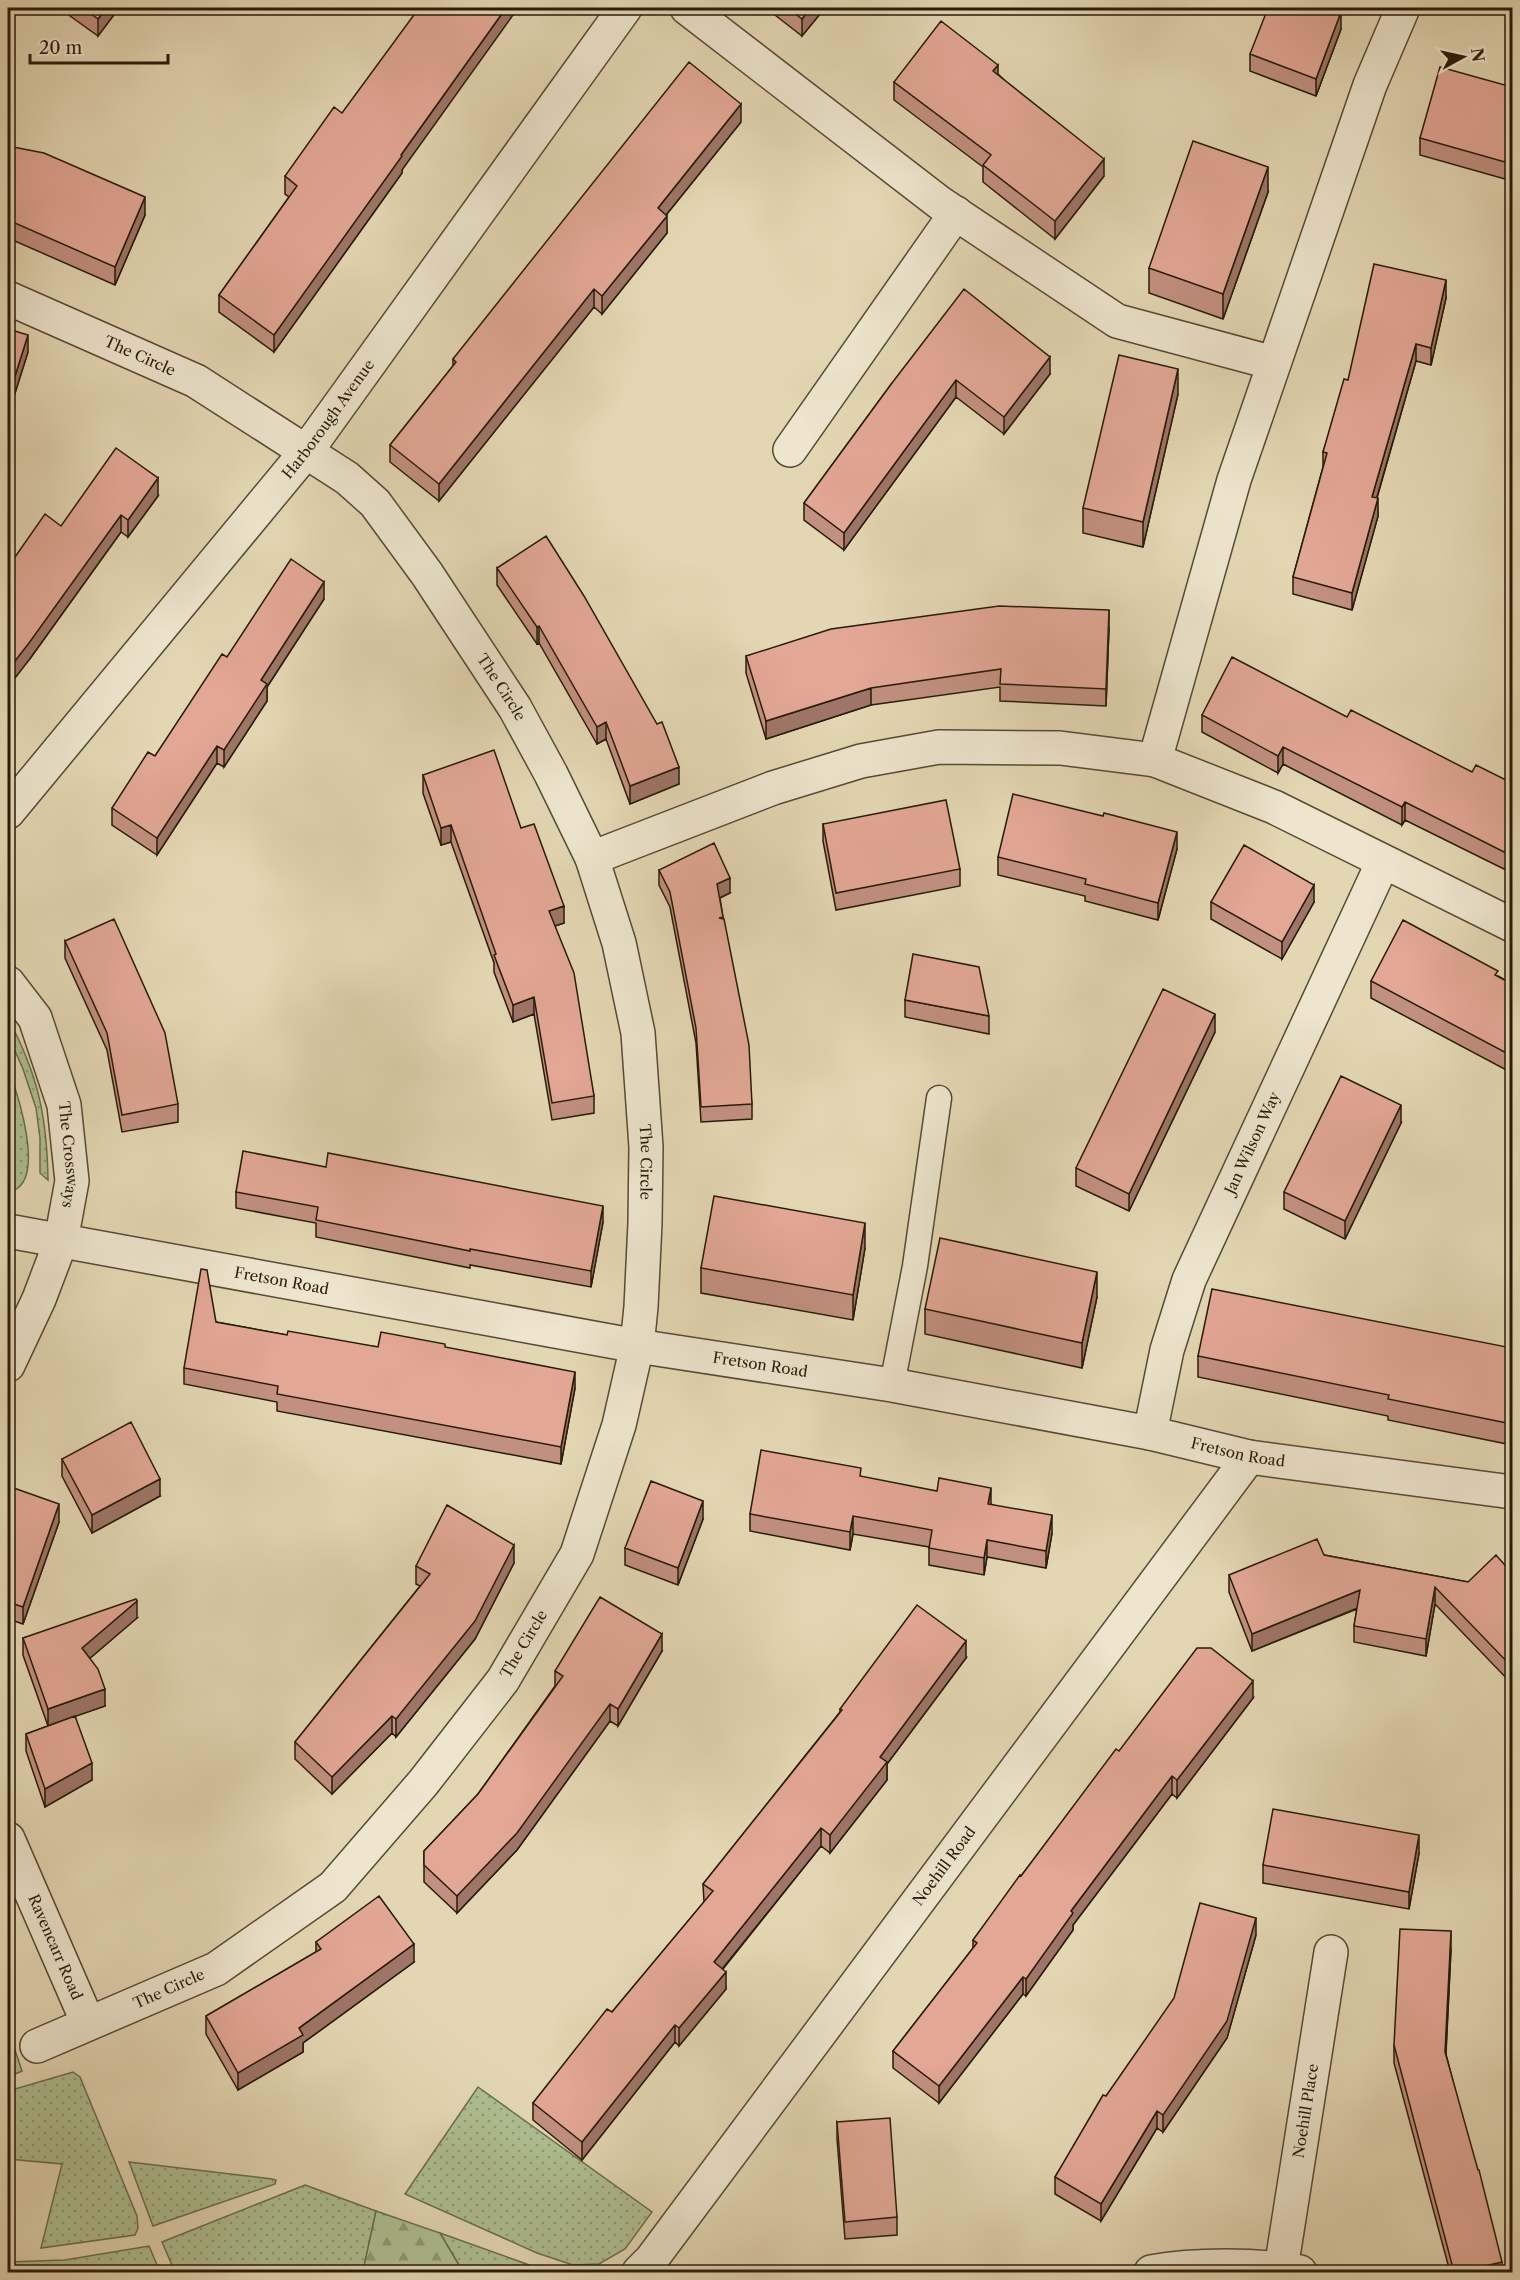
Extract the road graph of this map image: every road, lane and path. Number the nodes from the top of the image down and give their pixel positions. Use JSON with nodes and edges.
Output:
{"nodes":[{"id":1,"x":625,"y":8,"type":"edge"},
{"id":2,"x":687,"y":8,"type":"edge"},
{"id":3,"x":1403,"y":8,"type":"edge"},
{"id":4,"x":956,"y":213,"type":"junction"},
{"id":5,"x":8,"y":298,"type":"edge"},
{"id":6,"x":1274,"y":363,"type":"junction"},
{"id":7,"x":790,"y":450,"type":"dead end"},
{"id":8,"x":305,"y":453,"type":"junction"},
{"id":9,"x":1155,"y":760,"type":"junction"},
{"id":10,"x":8,"y":812,"type":"edge"},
{"id":11,"x":592,"y":858,"type":"junction"},
{"id":12,"x":1383,"y":862,"type":"junction"},
{"id":13,"x":1512,"y":925,"type":"edge"},
{"id":14,"x":8,"y":983,"type":"edge"},
{"id":15,"x":939,"y":1098,"type":"dead end"},
{"id":16,"x":8,"y":1231,"type":"edge"},
{"id":17,"x":61,"y":1241,"type":"junction"},
{"id":18,"x":637,"y":1346,"type":"junction"},
{"id":19,"x":8,"y":1365,"type":"edge"},
{"id":20,"x":892,"y":1384,"type":"junction"},
{"id":21,"x":1150,"y":1433,"type":"junction"},
{"id":22,"x":1249,"y":1457,"type":"junction"},
{"id":23,"x":1512,"y":1492,"type":"edge"},
{"id":24,"x":8,"y":1839,"type":"edge"},
{"id":25,"x":1331,"y":1952,"type":"dead end"},
{"id":26,"x":88,"y":2023,"type":"junction"},
{"id":27,"x":37,"y":2046,"type":"dead end"},
{"id":28,"x":653,"y":2268,"type":"edge"},
{"id":29,"x":1291,"y":2271,"type":"edge"},
{"id":30,"x":1151,"y":2272,"type":"edge"}],
"edges":[{"from":1,"to":8,"type":"street","name":"Harborough Avenue"},
{"from":2,"to":4,"type":"street"},
{"from":3,"to":6,"type":"street"},
{"from":4,"to":6,"type":"street"},
{"from":4,"to":7,"type":"street"},
{"from":5,"to":8,"type":"street","name":"The Circle"},
{"from":6,"to":9,"type":"street"},
{"from":8,"to":10,"type":"street","name":"Harborough Avenue"},
{"from":8,"to":11,"type":"street","name":"The Circle"},
{"from":9,"to":11,"type":"street"},
{"from":9,"to":12,"type":"street"},
{"from":11,"to":18,"type":"street","name":"The Circle"},
{"from":12,"to":13,"type":"street"},
{"from":12,"to":21,"type":"street","name":"Jan Wilson Way"},
{"from":14,"to":17,"type":"street","name":"The Crossways"},
{"from":15,"to":20,"type":"lane"},
{"from":16,"to":17,"type":"street","name":"Fretson Road"},
{"from":17,"to":18,"type":"street","name":"Fretson Road"},
{"from":17,"to":19,"type":"street","name":"The Crossways"},
{"from":18,"to":20,"type":"street","name":"Fretson Road"},
{"from":18,"to":26,"type":"street","name":"The Circle"},
{"from":20,"to":21,"type":"street","name":"Fretson Road"},
{"from":21,"to":22,"type":"street","name":"Fretson Road"},
{"from":22,"to":23,"type":"street","name":"Fretson Road"},
{"from":22,"to":28,"type":"street","name":"Noehill Road"},
{"from":24,"to":26,"type":"street","name":"Ravencarr Road"},
{"from":25,"to":29,"type":"street","name":"Noehill Place"},
{"from":26,"to":27,"type":"street","name":"The Circle"},
{"from":29,"to":30,"type":"street","name":"Noehill Place"}]}
